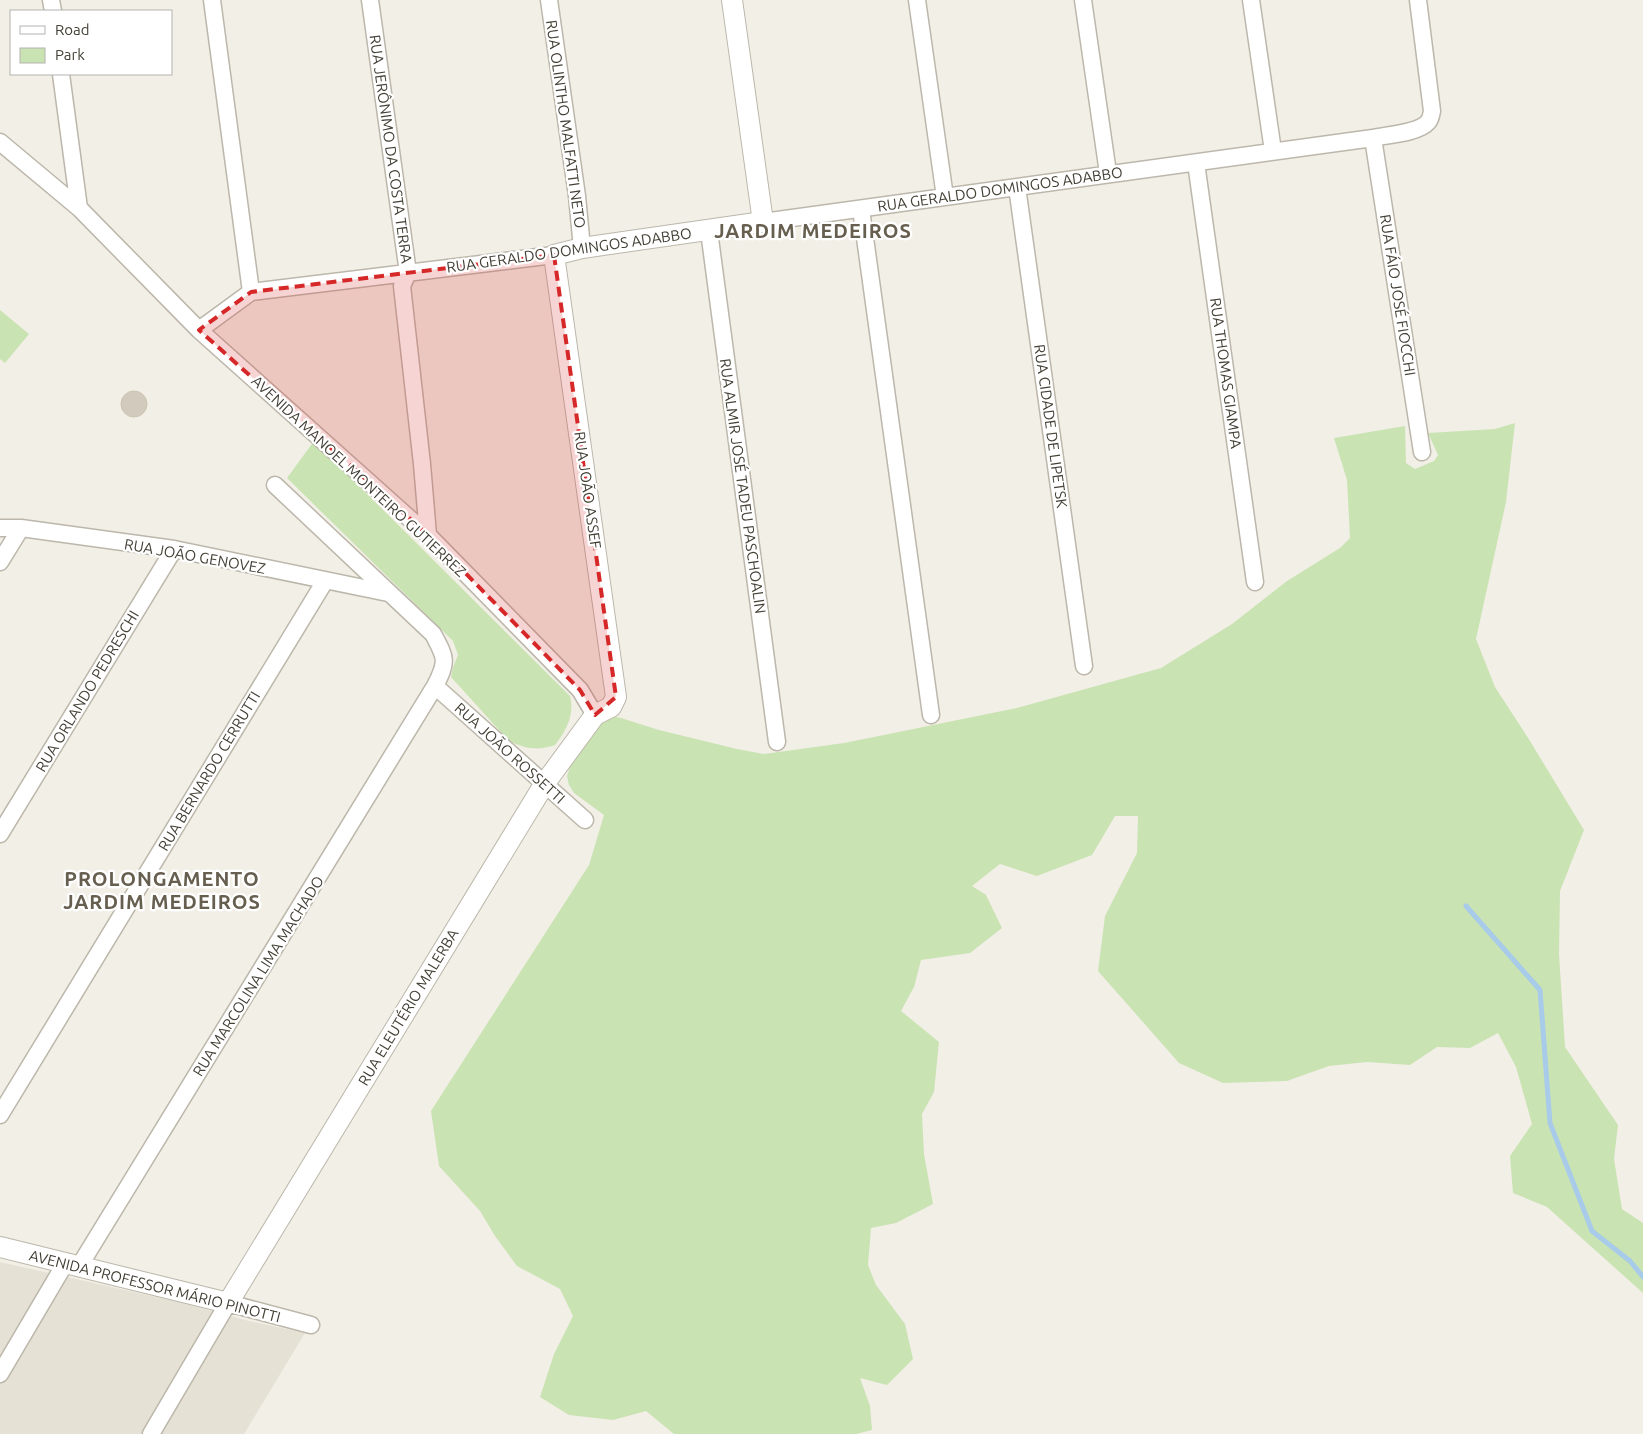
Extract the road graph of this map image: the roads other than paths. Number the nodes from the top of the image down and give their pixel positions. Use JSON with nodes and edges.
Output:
{"nodes":[{"id":1,"x":212,"y":0,"type":"edge"},
{"id":2,"x":370,"y":0,"type":"edge"},
{"id":3,"x":549,"y":0,"type":"edge"},
{"id":4,"x":732,"y":0,"type":"edge"},
{"id":5,"x":917,"y":0,"type":"edge"},
{"id":6,"x":1083,"y":0,"type":"edge"},
{"id":7,"x":1251,"y":0,"type":"edge"},
{"id":8,"x":1418,"y":0,"type":"edge"},
{"id":9,"x":61,"y":75,"type":"edge"},
{"id":10,"x":1373,"y":138,"type":"junction"},
{"id":11,"x":0,"y":142,"type":"edge"},
{"id":12,"x":1273,"y":151,"type":"junction"},
{"id":13,"x":1196,"y":163,"type":"junction"},
{"id":14,"x":1108,"y":174,"type":"junction"},
{"id":15,"x":1017,"y":187,"type":"junction"},
{"id":16,"x":945,"y":197,"type":"junction"},
{"id":17,"x":79,"y":208,"type":"junction"},
{"id":18,"x":861,"y":209,"type":"junction"},
{"id":19,"x":763,"y":222,"type":"junction"},
{"id":20,"x":709,"y":231,"type":"junction"},
{"id":21,"x":582,"y":248,"type":"junction"},
{"id":22,"x":554,"y":255,"type":"junction"},
{"id":23,"x":408,"y":273,"type":"junction"},
{"id":24,"x":251,"y":292,"type":"junction"},
{"id":25,"x":200,"y":330,"type":"junction"},
{"id":26,"x":1422,"y":452,"type":"dead end"},
{"id":27,"x":275,"y":485,"type":"dead end"},
{"id":28,"x":0,"y":528,"type":"edge"},
{"id":29,"x":20,"y":528,"type":"junction"},
{"id":30,"x":428,"y":535,"type":"junction"},
{"id":31,"x":174,"y":549,"type":"junction"},
{"id":32,"x":0,"y":562,"type":"edge"},
{"id":33,"x":325,"y":581,"type":"junction"},
{"id":34,"x":1256,"y":582,"type":"dead end"},
{"id":35,"x":388,"y":593,"type":"junction"},
{"id":36,"x":1084,"y":666,"type":"dead end"},
{"id":37,"x":435,"y":686,"type":"junction"},
{"id":38,"x":595,"y":715,"type":"junction"},
{"id":39,"x":931,"y":715,"type":"dead end"},
{"id":40,"x":778,"y":742,"type":"dead end"},
{"id":41,"x":545,"y":783,"type":"junction"},
{"id":42,"x":585,"y":820,"type":"dead end"},
{"id":43,"x":0,"y":834,"type":"edge"},
{"id":44,"x":0,"y":1115,"type":"edge"},
{"id":45,"x":0,"y":1247,"type":"edge"},
{"id":46,"x":73,"y":1264,"type":"junction"},
{"id":47,"x":228,"y":1303,"type":"junction"},
{"id":48,"x":311,"y":1325,"type":"dead end"},
{"id":49,"x":0,"y":1374,"type":"edge"},
{"id":50,"x":151,"y":1434,"type":"edge"}],
"edges":[{"from":1,"to":24,"type":"street"},
{"from":2,"to":23,"type":"street","name":"RUA JERÔNIMO DA COSTA TERRA"},
{"from":3,"to":21,"type":"street","name":"RUA OLINTHO MALFATTI NETO"},
{"from":4,"to":19,"type":"street"},
{"from":5,"to":16,"type":"street"},
{"from":6,"to":14,"type":"street"},
{"from":7,"to":12,"type":"street"},
{"from":8,"to":10,"type":"street","name":"RUA GERALDO DOMINGOS ADABBO"},
{"from":9,"to":17,"type":"street"},
{"from":10,"to":12,"type":"street","name":"RUA GERALDO DOMINGOS ADABBO"},
{"from":10,"to":26,"type":"street","name":"RUA FÁIO JOSÉ FIOCCHI"},
{"from":11,"to":17,"type":"street","name":"AVENIDA MANOEL MONTEIRO GUTIERREZ"},
{"from":12,"to":13,"type":"street","name":"RUA GERALDO DOMINGOS ADABBO"},
{"from":13,"to":14,"type":"street","name":"RUA GERALDO DOMINGOS ADABBO"},
{"from":13,"to":34,"type":"street","name":"RUA THOMAS GIAMPA"},
{"from":14,"to":15,"type":"street","name":"RUA GERALDO DOMINGOS ADABBO"},
{"from":15,"to":16,"type":"street","name":"RUA GERALDO DOMINGOS ADABBO"},
{"from":15,"to":36,"type":"street","name":"RUA CIDADE DE LIPETSK"},
{"from":16,"to":18,"type":"street","name":"RUA GERALDO DOMINGOS ADABBO"},
{"from":17,"to":25,"type":"street","name":"AVENIDA MANOEL MONTEIRO GUTIERREZ"},
{"from":18,"to":19,"type":"street","name":"RUA GERALDO DOMINGOS ADABBO"},
{"from":18,"to":39,"type":"street"},
{"from":19,"to":20,"type":"street","name":"RUA GERALDO DOMINGOS ADABBO"},
{"from":20,"to":21,"type":"street","name":"RUA GERALDO DOMINGOS ADABBO"},
{"from":20,"to":40,"type":"street","name":"RUA ALMIR JOSÉ TADEU PASCHOALIN"},
{"from":21,"to":22,"type":"street","name":"RUA GERALDO DOMINGOS ADABBO"},
{"from":22,"to":23,"type":"street","name":"RUA GERALDO DOMINGOS ADABBO"},
{"from":22,"to":38,"type":"street","name":"RUA JOÃO ASSEF"},
{"from":23,"to":24,"type":"street","name":"RUA GERALDO DOMINGOS ADABBO"},
{"from":23,"to":30,"type":"street","name":"RUA JERÔNIMO DA COSTA TERRA"},
{"from":24,"to":25,"type":"street"},
{"from":25,"to":30,"type":"street","name":"AVENIDA MANOEL MONTEIRO GUTIERREZ"},
{"from":27,"to":35,"type":"street","name":"RUA MARCOLINA LIMA MACHADO"},
{"from":28,"to":29,"type":"street","name":"RUA JOÃO GENOVEZ"},
{"from":29,"to":31,"type":"street","name":"RUA JOÃO GENOVEZ"},
{"from":29,"to":32,"type":"street"},
{"from":30,"to":38,"type":"street","name":"AVENIDA MANOEL MONTEIRO GUTIERREZ"},
{"from":31,"to":33,"type":"street","name":"RUA JOÃO GENOVEZ"},
{"from":31,"to":43,"type":"street","name":"RUA ORLANDO PEDRESCHI"},
{"from":33,"to":35,"type":"street","name":"RUA JOÃO GENOVEZ"},
{"from":33,"to":44,"type":"street","name":"RUA BERNARDO CERRUTTI"},
{"from":35,"to":37,"type":"street","name":"RUA MARCOLINA LIMA MACHADO"},
{"from":37,"to":41,"type":"street","name":"RUA JOÃO ROSSETTI"},
{"from":37,"to":46,"type":"street","name":"RUA MARCOLINA LIMA MACHADO"},
{"from":38,"to":41,"type":"street","name":"RUA ELEUTÉRIO MALERBA"},
{"from":41,"to":42,"type":"street","name":"RUA JOÃO ROSSETTI"},
{"from":41,"to":47,"type":"street","name":"RUA ELEUTÉRIO MALERBA"},
{"from":45,"to":46,"type":"street","name":"AVENIDA PROFESSOR MÁRIO PINOTTI"},
{"from":46,"to":47,"type":"street","name":"AVENIDA PROFESSOR MÁRIO PINOTTI"},
{"from":46,"to":49,"type":"street","name":"RUA MARCOLINA LIMA MACHADO"},
{"from":47,"to":48,"type":"street","name":"AVENIDA PROFESSOR MÁRIO PINOTTI"},
{"from":47,"to":50,"type":"street"}]}
